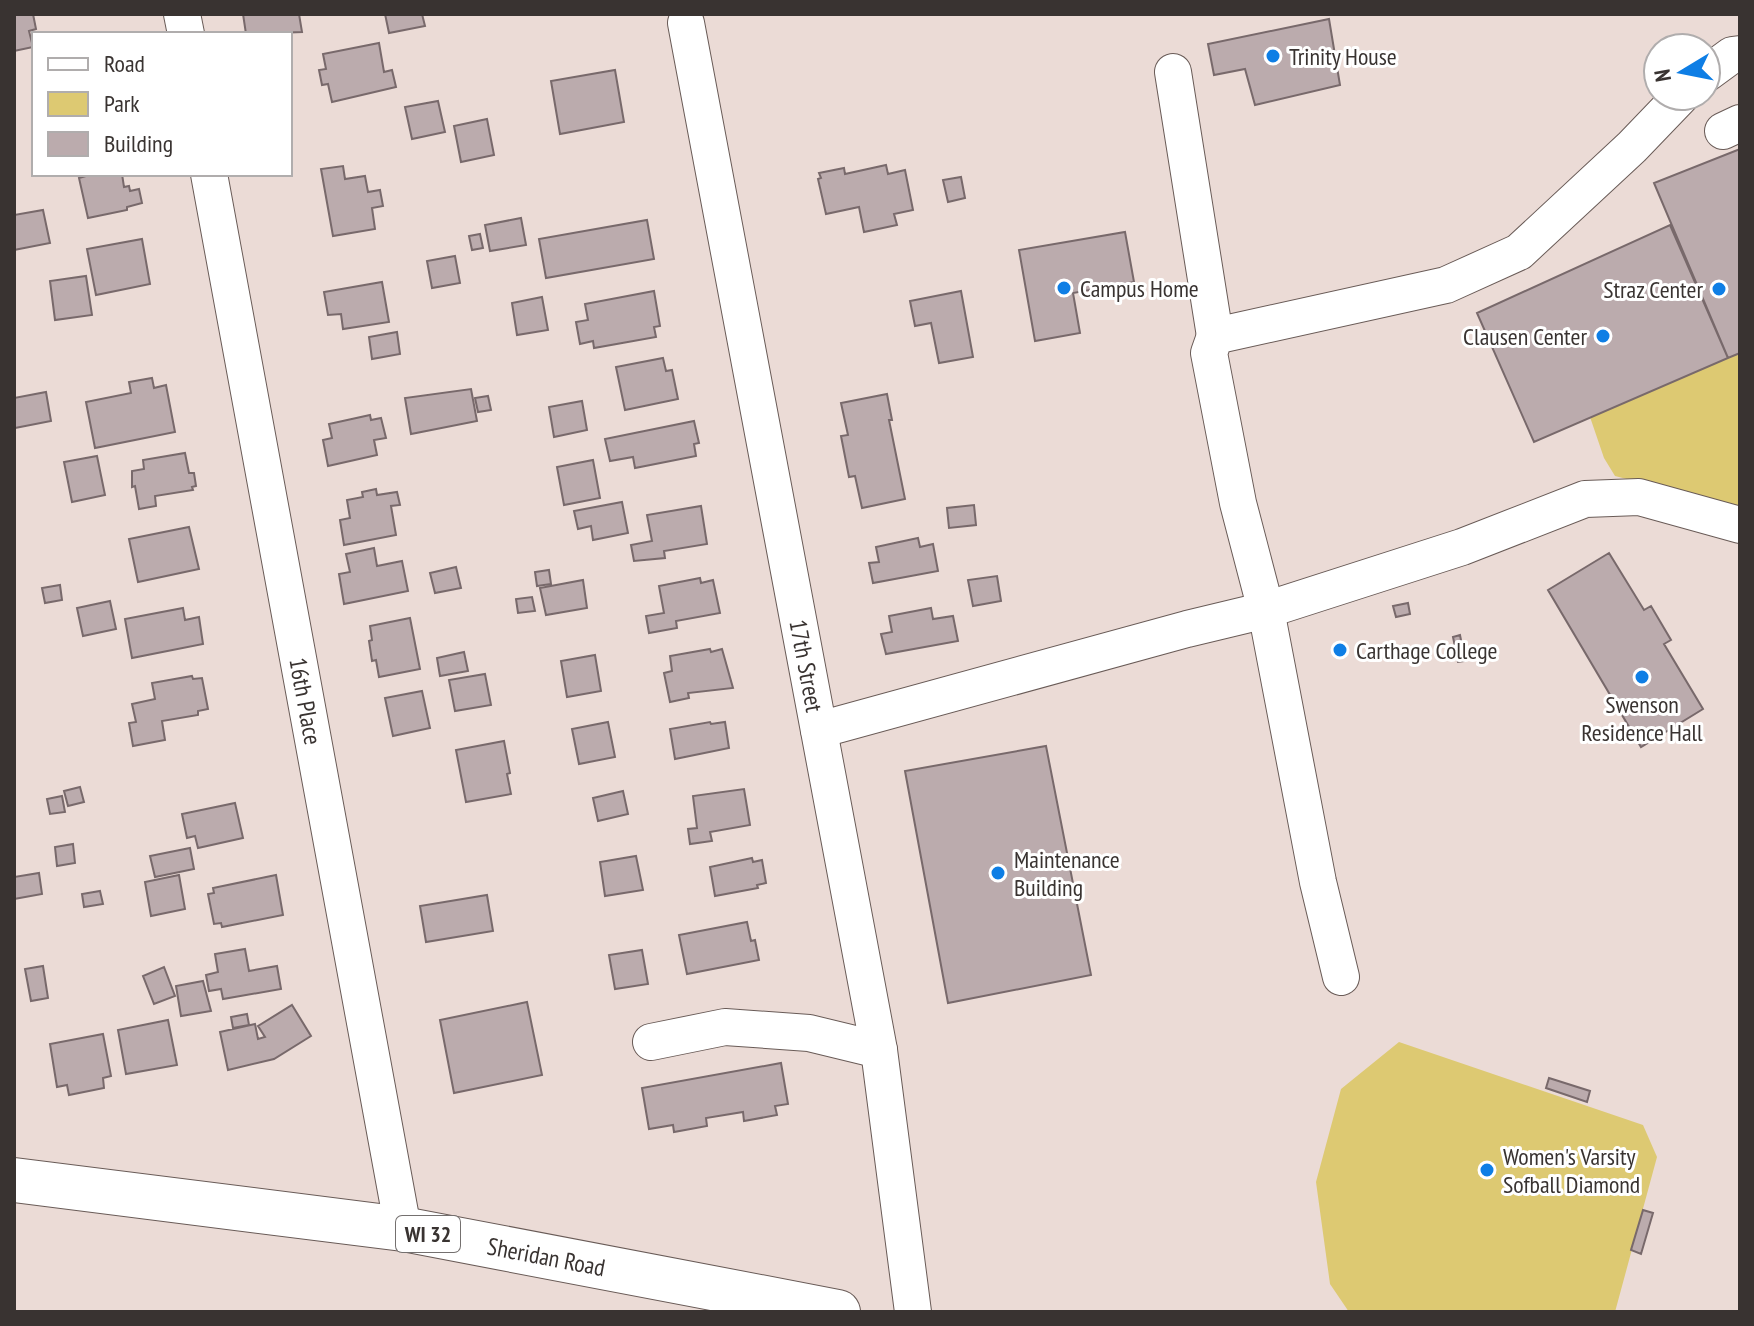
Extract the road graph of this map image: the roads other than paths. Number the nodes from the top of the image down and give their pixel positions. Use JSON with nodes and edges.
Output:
{"nodes":[{"id":1,"x":686,"y":23,"type":"dead end"},
{"id":2,"x":1740,"y":54,"type":"edge"},
{"id":3,"x":1722,"y":62,"type":"edge"},
{"id":4,"x":1173,"y":72,"type":"dead end"},
{"id":5,"x":1666,"y":112,"type":"edge"},
{"id":6,"x":209,"y":176,"type":"edge"},
{"id":7,"x":1215,"y":336,"type":"junction"},
{"id":8,"x":1740,"y":525,"type":"edge"},
{"id":9,"x":1266,"y":610,"type":"junction"},
{"id":10,"x":819,"y":730,"type":"junction"},
{"id":11,"x":1341,"y":977,"type":"dead end"},
{"id":12,"x":651,"y":1042,"type":"dead end"},
{"id":13,"x":879,"y":1050,"type":"junction"},
{"id":14,"x":14,"y":1180,"type":"edge"},
{"id":15,"x":403,"y":1229,"type":"junction"},
{"id":16,"x":838,"y":1312,"type":"edge"},
{"id":17,"x":913,"y":1312,"type":"edge"}],
"edges":[{"from":1,"to":10,"type":"street","name":"17th Street"},
{"from":2,"to":3,"type":"street"},
{"from":4,"to":7,"type":"street"},
{"from":5,"to":7,"type":"street"},
{"from":6,"to":15,"type":"street","name":"16th Place"},
{"from":7,"to":9,"type":"street"},
{"from":8,"to":9,"type":"street"},
{"from":9,"to":10,"type":"street"},
{"from":9,"to":11,"type":"street"},
{"from":10,"to":13,"type":"street","name":"17th Street"},
{"from":12,"to":13,"type":"street"},
{"from":13,"to":17,"type":"street","name":"17th Street"},
{"from":14,"to":15,"type":"main road","name":"Sheridan Road","number":"WI 32"},
{"from":15,"to":16,"type":"main road","name":"Sheridan Road","number":"WI 32"}]}
